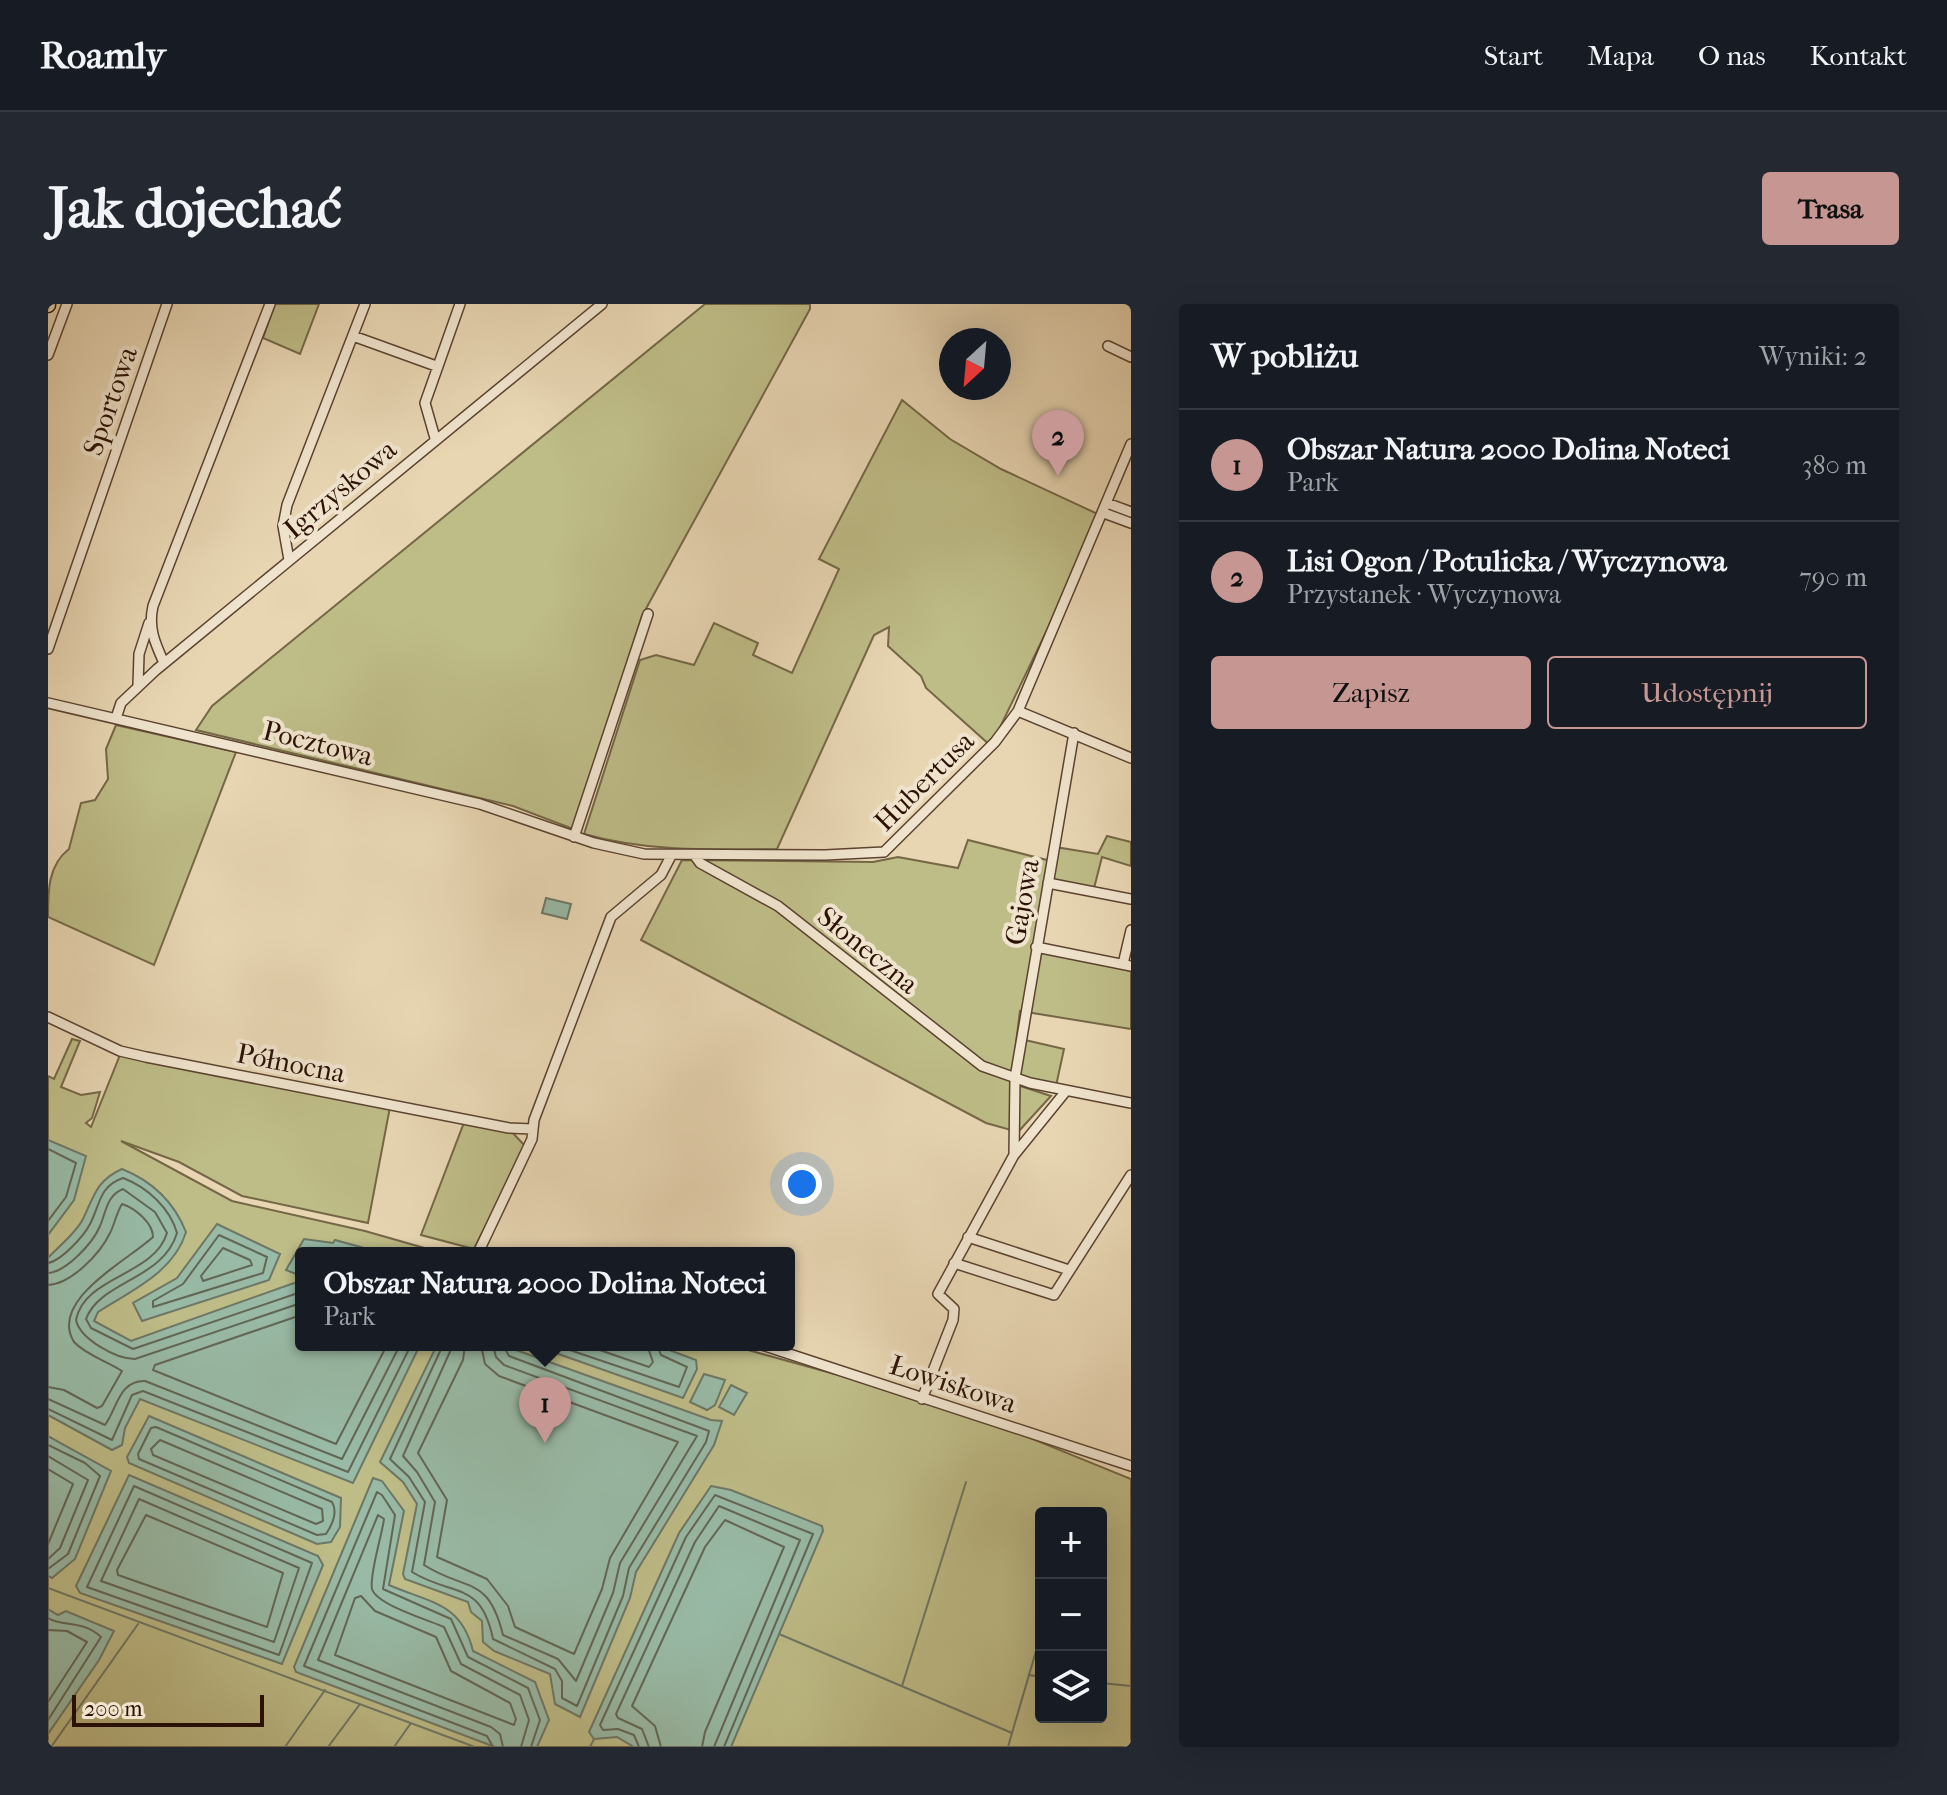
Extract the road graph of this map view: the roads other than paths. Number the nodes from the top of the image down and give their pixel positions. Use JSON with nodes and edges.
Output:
{"nodes":[{"id":1,"x":67,"y":304,"type":"edge"},
{"id":2,"x":167,"y":304,"type":"edge"},
{"id":3,"x":270,"y":304,"type":"edge"},
{"id":4,"x":365,"y":304,"type":"edge"},
{"id":5,"x":460,"y":304,"type":"edge"},
{"id":6,"x":602,"y":304,"type":"edge"},
{"id":7,"x":353,"y":336,"type":"junction"},
{"id":8,"x":1108,"y":346,"type":"dead end"},
{"id":9,"x":48,"y":355,"type":"edge"},
{"id":10,"x":1131,"y":357,"type":"edge"},
{"id":11,"x":436,"y":366,"type":"junction"},
{"id":12,"x":435,"y":438,"type":"junction"},
{"id":13,"x":1131,"y":444,"type":"edge"},
{"id":14,"x":1106,"y":508,"type":"junction"},
{"id":15,"x":1131,"y":512,"type":"edge"},
{"id":16,"x":1131,"y":523,"type":"edge"},
{"id":17,"x":289,"y":560,"type":"junction"},
{"id":18,"x":648,"y":614,"type":"dead end"},
{"id":19,"x":150,"y":620,"type":"junction"},
{"id":20,"x":48,"y":649,"type":"edge"},
{"id":21,"x":164,"y":663,"type":"junction"},
{"id":22,"x":138,"y":686,"type":"junction"},
{"id":23,"x":48,"y":703,"type":"edge"},
{"id":24,"x":1018,"y":711,"type":"junction"},
{"id":25,"x":116,"y":718,"type":"junction"},
{"id":26,"x":1074,"y":733,"type":"junction"},
{"id":27,"x":1131,"y":758,"type":"edge"},
{"id":28,"x":574,"y":837,"type":"junction"},
{"id":29,"x":671,"y":856,"type":"junction"},
{"id":30,"x":695,"y":856,"type":"junction"},
{"id":31,"x":1048,"y":883,"type":"junction"},
{"id":32,"x":1131,"y":899,"type":"edge"},
{"id":33,"x":1131,"y":930,"type":"edge"},
{"id":34,"x":1036,"y":947,"type":"junction"},
{"id":35,"x":1127,"y":965,"type":"edge"},
{"id":36,"x":48,"y":1017,"type":"edge"},
{"id":37,"x":1015,"y":1078,"type":"junction"},
{"id":38,"x":1066,"y":1091,"type":"junction"},
{"id":39,"x":1131,"y":1103,"type":"edge"},
{"id":40,"x":532,"y":1129,"type":"junction"},
{"id":41,"x":1014,"y":1155,"type":"junction"},
{"id":42,"x":1131,"y":1175,"type":"edge"},
{"id":43,"x":968,"y":1237,"type":"junction"},
{"id":44,"x":481,"y":1247,"type":"edge"},
{"id":45,"x":954,"y":1263,"type":"junction"},
{"id":46,"x":1069,"y":1270,"type":"junction"},
{"id":47,"x":780,"y":1351,"type":"edge"},
{"id":48,"x":922,"y":1399,"type":"junction"},
{"id":49,"x":1131,"y":1466,"type":"edge"}],
"edges":[{"from":1,"to":9,"type":"street"},
{"from":2,"to":20,"type":"street","name":"Sportowa"},
{"from":3,"to":19,"type":"street"},
{"from":4,"to":7,"type":"street"},
{"from":5,"to":11,"type":"street"},
{"from":6,"to":12,"type":"street","name":"Igrzyskowa"},
{"from":7,"to":11,"type":"street"},
{"from":7,"to":17,"type":"street"},
{"from":8,"to":10,"type":"street"},
{"from":11,"to":12,"type":"street"},
{"from":12,"to":17,"type":"street","name":"Igrzyskowa"},
{"from":13,"to":14,"type":"street","name":"Hubertusa"},
{"from":14,"to":15,"type":"street"},
{"from":14,"to":16,"type":"street"},
{"from":14,"to":24,"type":"street","name":"Hubertusa"},
{"from":17,"to":21,"type":"street","name":"Igrzyskowa"},
{"from":18,"to":28,"type":"street"},
{"from":19,"to":21,"type":"street"},
{"from":19,"to":22,"type":"street"},
{"from":21,"to":22,"type":"street","name":"Igrzyskowa"},
{"from":22,"to":25,"type":"street","name":"Igrzyskowa"},
{"from":23,"to":25,"type":"street","name":"Pocztowa"},
{"from":24,"to":26,"type":"street"},
{"from":24,"to":30,"type":"street","name":"Hubertusa"},
{"from":25,"to":28,"type":"street","name":"Pocztowa"},
{"from":26,"to":27,"type":"street"},
{"from":26,"to":31,"type":"street","name":"Gajowa"},
{"from":28,"to":29,"type":"street","name":"Hubertusa"},
{"from":29,"to":30,"type":"street","name":"Hubertusa"},
{"from":29,"to":40,"type":"street"},
{"from":30,"to":37,"type":"street","name":"Słoneczna"},
{"from":31,"to":32,"type":"street"},
{"from":31,"to":34,"type":"street","name":"Gajowa"},
{"from":33,"to":35,"type":"street"},
{"from":34,"to":35,"type":"street"},
{"from":34,"to":37,"type":"street","name":"Gajowa"},
{"from":36,"to":40,"type":"street","name":"Północna"},
{"from":37,"to":38,"type":"street","name":"Słoneczna"},
{"from":37,"to":41,"type":"street"},
{"from":38,"to":39,"type":"street","name":"Słoneczna"},
{"from":38,"to":41,"type":"street"},
{"from":40,"to":44,"type":"street"},
{"from":41,"to":43,"type":"street"},
{"from":42,"to":46,"type":"street"},
{"from":43,"to":45,"type":"street"},
{"from":43,"to":46,"type":"street"},
{"from":45,"to":46,"type":"street"},
{"from":45,"to":48,"type":"street"},
{"from":47,"to":48,"type":"street","name":"Łowiskowa"},
{"from":48,"to":49,"type":"street","name":"Łowiskowa"}]}
